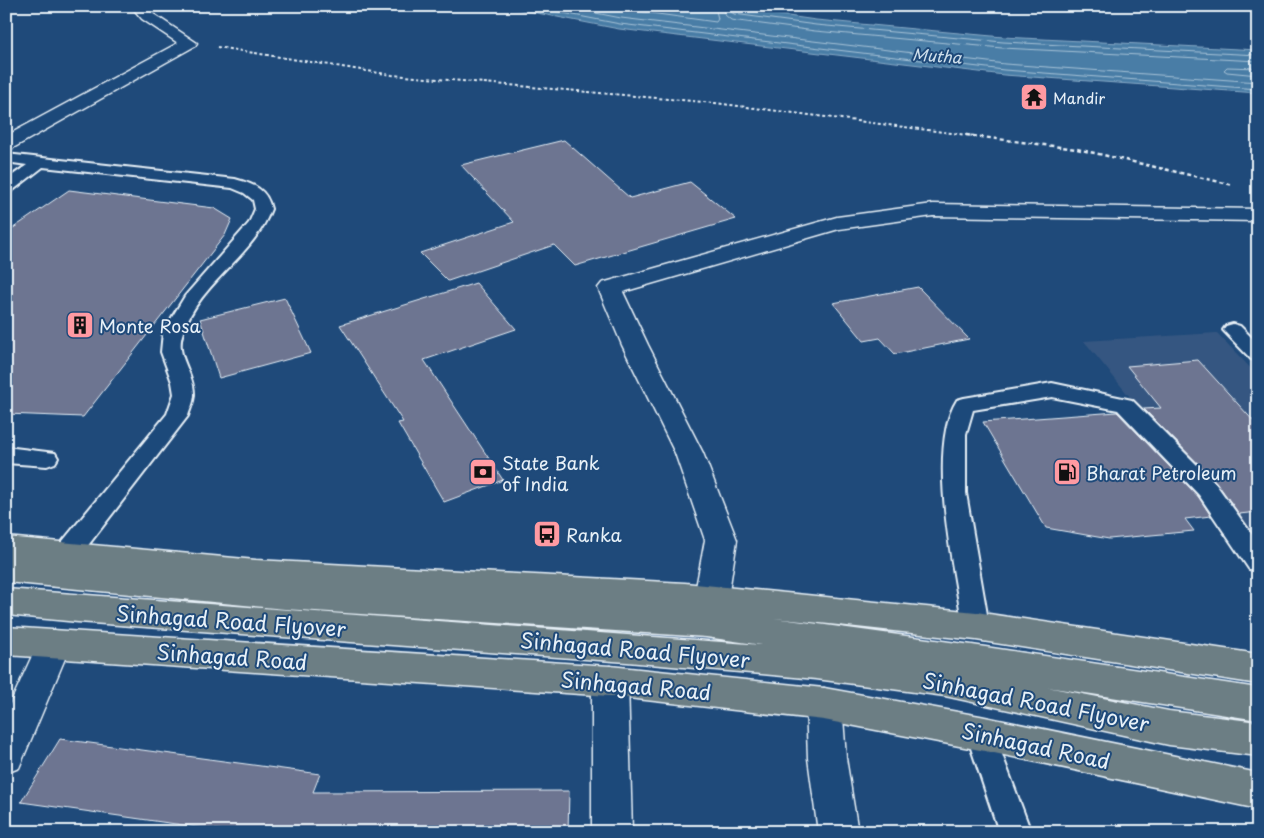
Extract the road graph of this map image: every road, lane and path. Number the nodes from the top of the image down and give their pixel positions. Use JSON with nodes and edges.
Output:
{"nodes":[{"id":1,"x":138,"y":6,"type":"edge"},
{"id":2,"x":189,"y":43,"type":"junction"},
{"id":3,"x":6,"y":144,"type":"edge"},
{"id":4,"x":6,"y":158,"type":"edge"},
{"id":5,"x":40,"y":162,"type":"junction"},
{"id":6,"x":1239,"y":186,"type":"dead end"},
{"id":7,"x":6,"y":188,"type":"edge"},
{"id":8,"x":1258,"y":215,"type":"edge"},
{"id":9,"x":1233,"y":330,"type":"dead end"},
{"id":10,"x":1258,"y":355,"type":"edge"},
{"id":11,"x":6,"y":455,"type":"edge"},
{"id":12,"x":47,"y":458,"type":"dead end"},
{"id":13,"x":6,"y":549,"type":"edge"},
{"id":14,"x":66,"y":554,"type":"junction"},
{"id":15,"x":1258,"y":562,"type":"edge"},
{"id":16,"x":6,"y":570,"type":"edge"},
{"id":17,"x":711,"y":598,"type":"junction"},
{"id":18,"x":6,"y":602,"type":"edge"},
{"id":19,"x":976,"y":626,"type":"junction"},
{"id":20,"x":6,"y":641,"type":"edge"},
{"id":21,"x":54,"y":644,"type":"junction"},
{"id":22,"x":1258,"y":669,"type":"edge"},
{"id":23,"x":610,"y":681,"type":"junction"},
{"id":24,"x":824,"y":704,"type":"junction"},
{"id":25,"x":1258,"y":704,"type":"edge"},
{"id":26,"x":980,"y":733,"type":"junction"},
{"id":27,"x":1258,"y":739,"type":"edge"},
{"id":28,"x":6,"y":756,"type":"edge"},
{"id":29,"x":1258,"y":791,"type":"edge"},
{"id":30,"x":612,"y":832,"type":"edge"},
{"id":31,"x":838,"y":832,"type":"edge"},
{"id":32,"x":1015,"y":832,"type":"edge"}],
"edges":[{"from":1,"to":2,"type":"street"},
{"from":2,"to":3,"type":"street"},
{"from":2,"to":6,"type":"path"},
{"from":4,"to":5,"type":"lane"},
{"from":5,"to":7,"type":"lane"},
{"from":5,"to":14,"type":"lane"},
{"from":8,"to":17,"type":"street"},
{"from":9,"to":10,"type":"lane"},
{"from":11,"to":12,"type":"lane"},
{"from":13,"to":14,"type":"main road"},
{"from":14,"to":17,"type":"main road"},
{"from":15,"to":19,"type":"lane"},
{"from":16,"to":25,"type":"main road","name":"Sinhagad Road Flyover"},
{"from":17,"to":19,"type":"main road"},
{"from":18,"to":27,"type":"main road","name":"Sinhagad Road Flyover"},
{"from":19,"to":22,"type":"main road"},
{"from":20,"to":21,"type":"main road","name":"Sinhagad Road"},
{"from":21,"to":23,"type":"main road","name":"Sinhagad Road"},
{"from":21,"to":28,"type":"street"},
{"from":23,"to":24,"type":"main road","name":"Sinhagad Road"},
{"from":23,"to":30,"type":"street"},
{"from":24,"to":26,"type":"main road","name":"Sinhagad Road"},
{"from":24,"to":31,"type":"street"},
{"from":26,"to":29,"type":"main road","name":"Sinhagad Road"},
{"from":26,"to":32,"type":"lane"}]}
